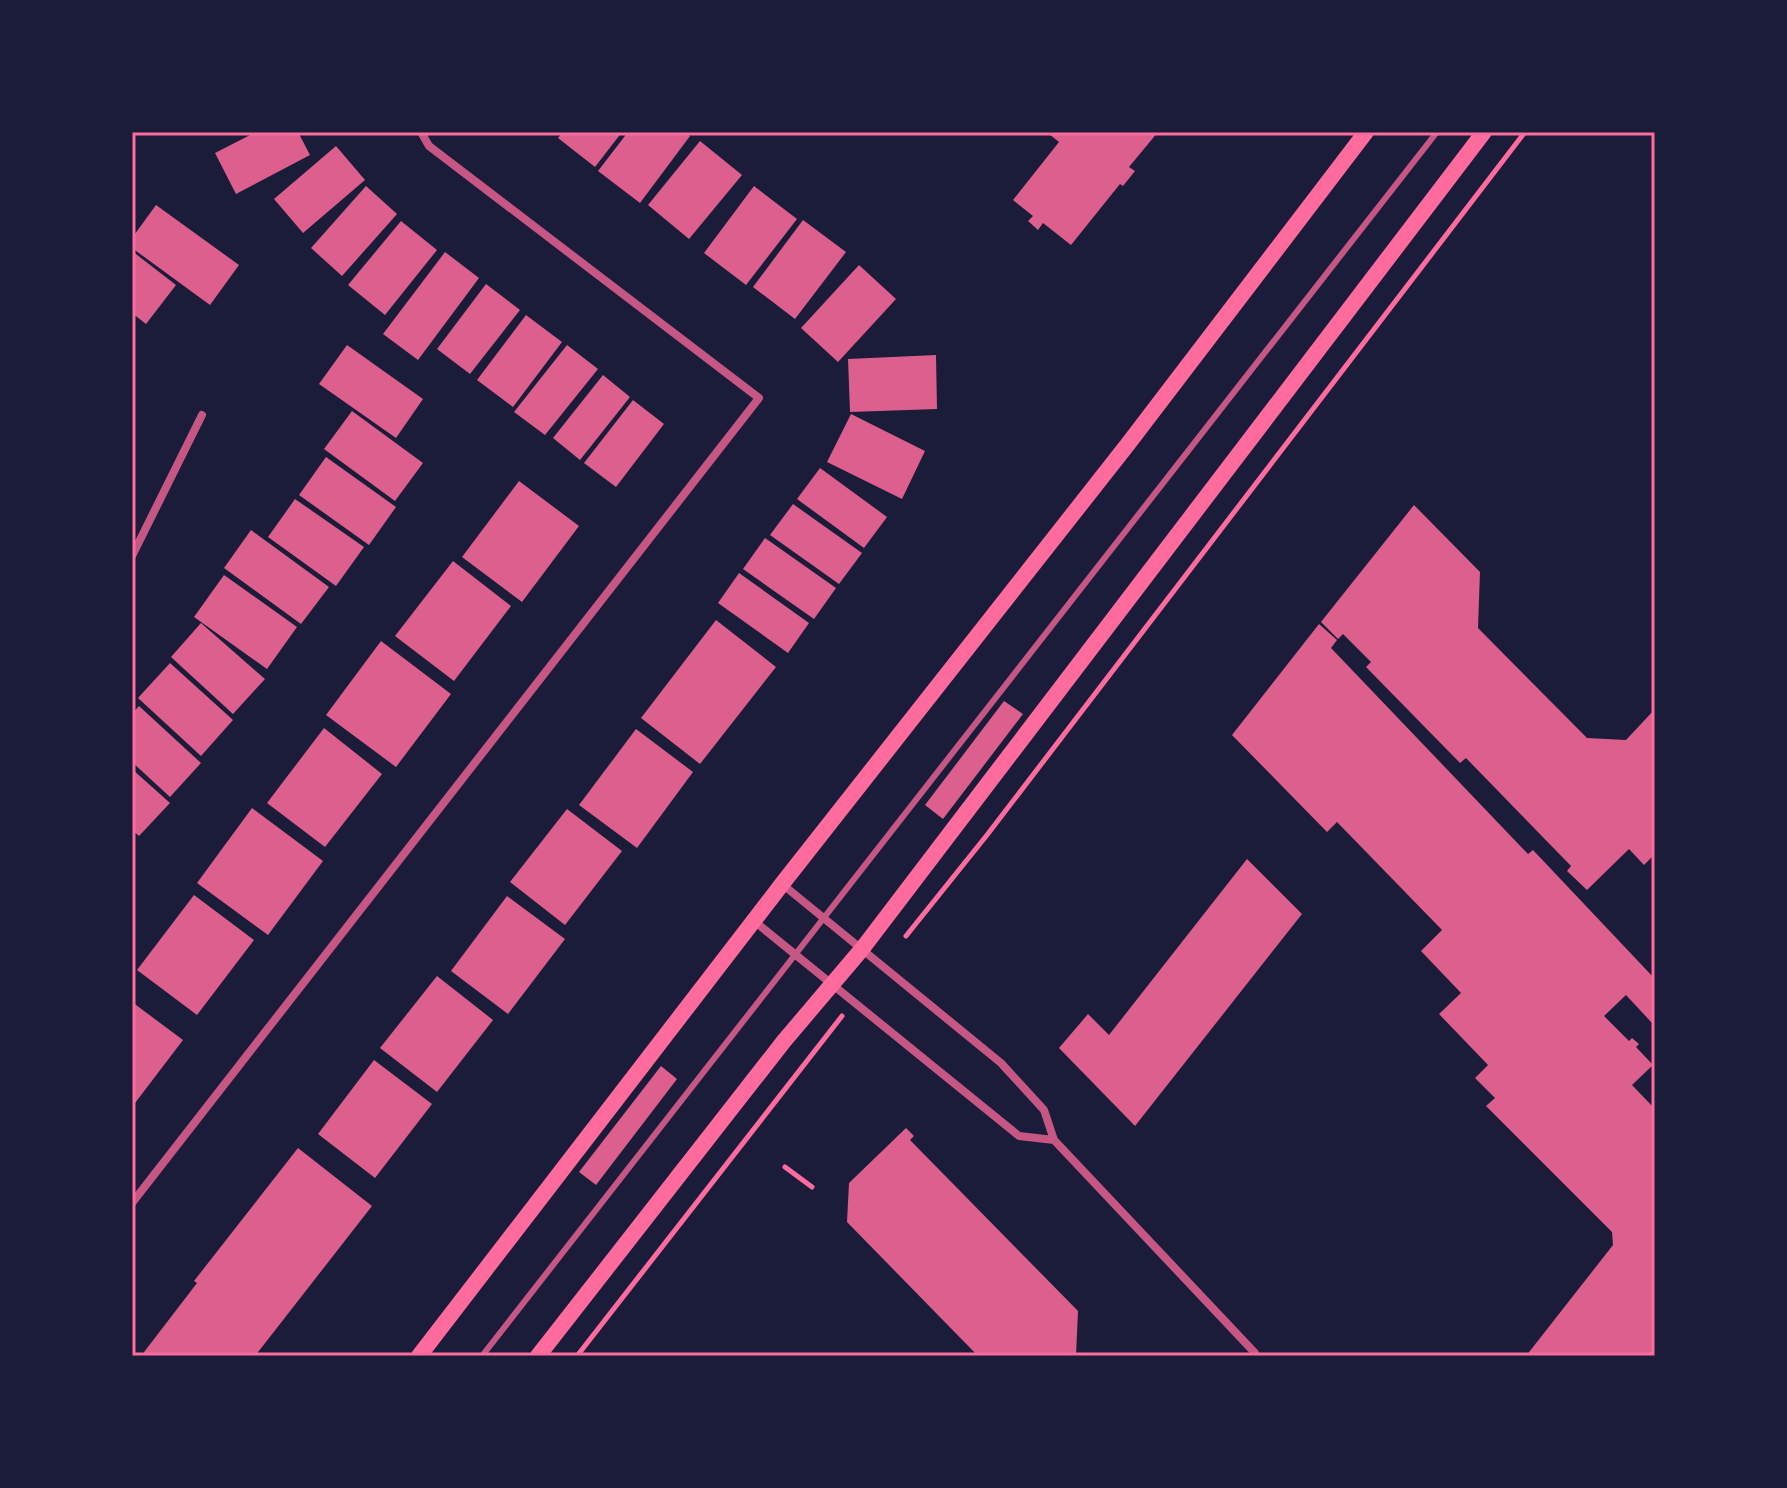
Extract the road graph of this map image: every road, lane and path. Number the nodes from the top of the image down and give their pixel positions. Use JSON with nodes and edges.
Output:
{"nodes":[{"id":1,"x":421,"y":132,"type":"edge"},
{"id":2,"x":1366,"y":132,"type":"edge"},
{"id":3,"x":1437,"y":132,"type":"edge"},
{"id":4,"x":1484,"y":132,"type":"edge"},
{"id":5,"x":1525,"y":132,"type":"edge"},
{"id":6,"x":202,"y":415,"type":"dead end"},
{"id":7,"x":132,"y":556,"type":"edge"},
{"id":8,"x":954,"y":876,"type":"dead end"},
{"id":9,"x":782,"y":884,"type":"junction"},
{"id":10,"x":824,"y":918,"type":"junction"},
{"id":11,"x":753,"y":921,"type":"junction"},
{"id":12,"x":862,"y":949,"type":"junction"},
{"id":13,"x":795,"y":956,"type":"junction"},
{"id":14,"x":834,"y":985,"type":"junction"},
{"id":15,"x":801,"y":1067,"type":"dead end"},
{"id":16,"x":1054,"y":1140,"type":"junction"},
{"id":17,"x":785,"y":1167,"type":"dead end"},
{"id":18,"x":812,"y":1187,"type":"dead end"},
{"id":19,"x":132,"y":1203,"type":"edge"},
{"id":20,"x":1255,"y":1353,"type":"dead end"},
{"id":21,"x":419,"y":1356,"type":"edge"},
{"id":22,"x":482,"y":1356,"type":"edge"},
{"id":23,"x":538,"y":1356,"type":"edge"},
{"id":24,"x":577,"y":1356,"type":"edge"}],
"edges":[{"from":1,"to":19,"type":"street"},
{"from":2,"to":9,"type":"main road"},
{"from":3,"to":10,"type":"lane"},
{"from":4,"to":12,"type":"main road"},
{"from":5,"to":8,"type":"path"},
{"from":6,"to":7,"type":"street"},
{"from":9,"to":10,"type":"street"},
{"from":9,"to":11,"type":"main road"},
{"from":10,"to":12,"type":"street"},
{"from":10,"to":13,"type":"lane"},
{"from":11,"to":13,"type":"street"},
{"from":11,"to":21,"type":"main road"},
{"from":12,"to":14,"type":"main road"},
{"from":12,"to":16,"type":"street"},
{"from":13,"to":14,"type":"street"},
{"from":13,"to":22,"type":"lane"},
{"from":14,"to":16,"type":"street"},
{"from":14,"to":23,"type":"main road"},
{"from":15,"to":24,"type":"path"},
{"from":16,"to":20,"type":"street"},
{"from":17,"to":18,"type":"path"}]}
